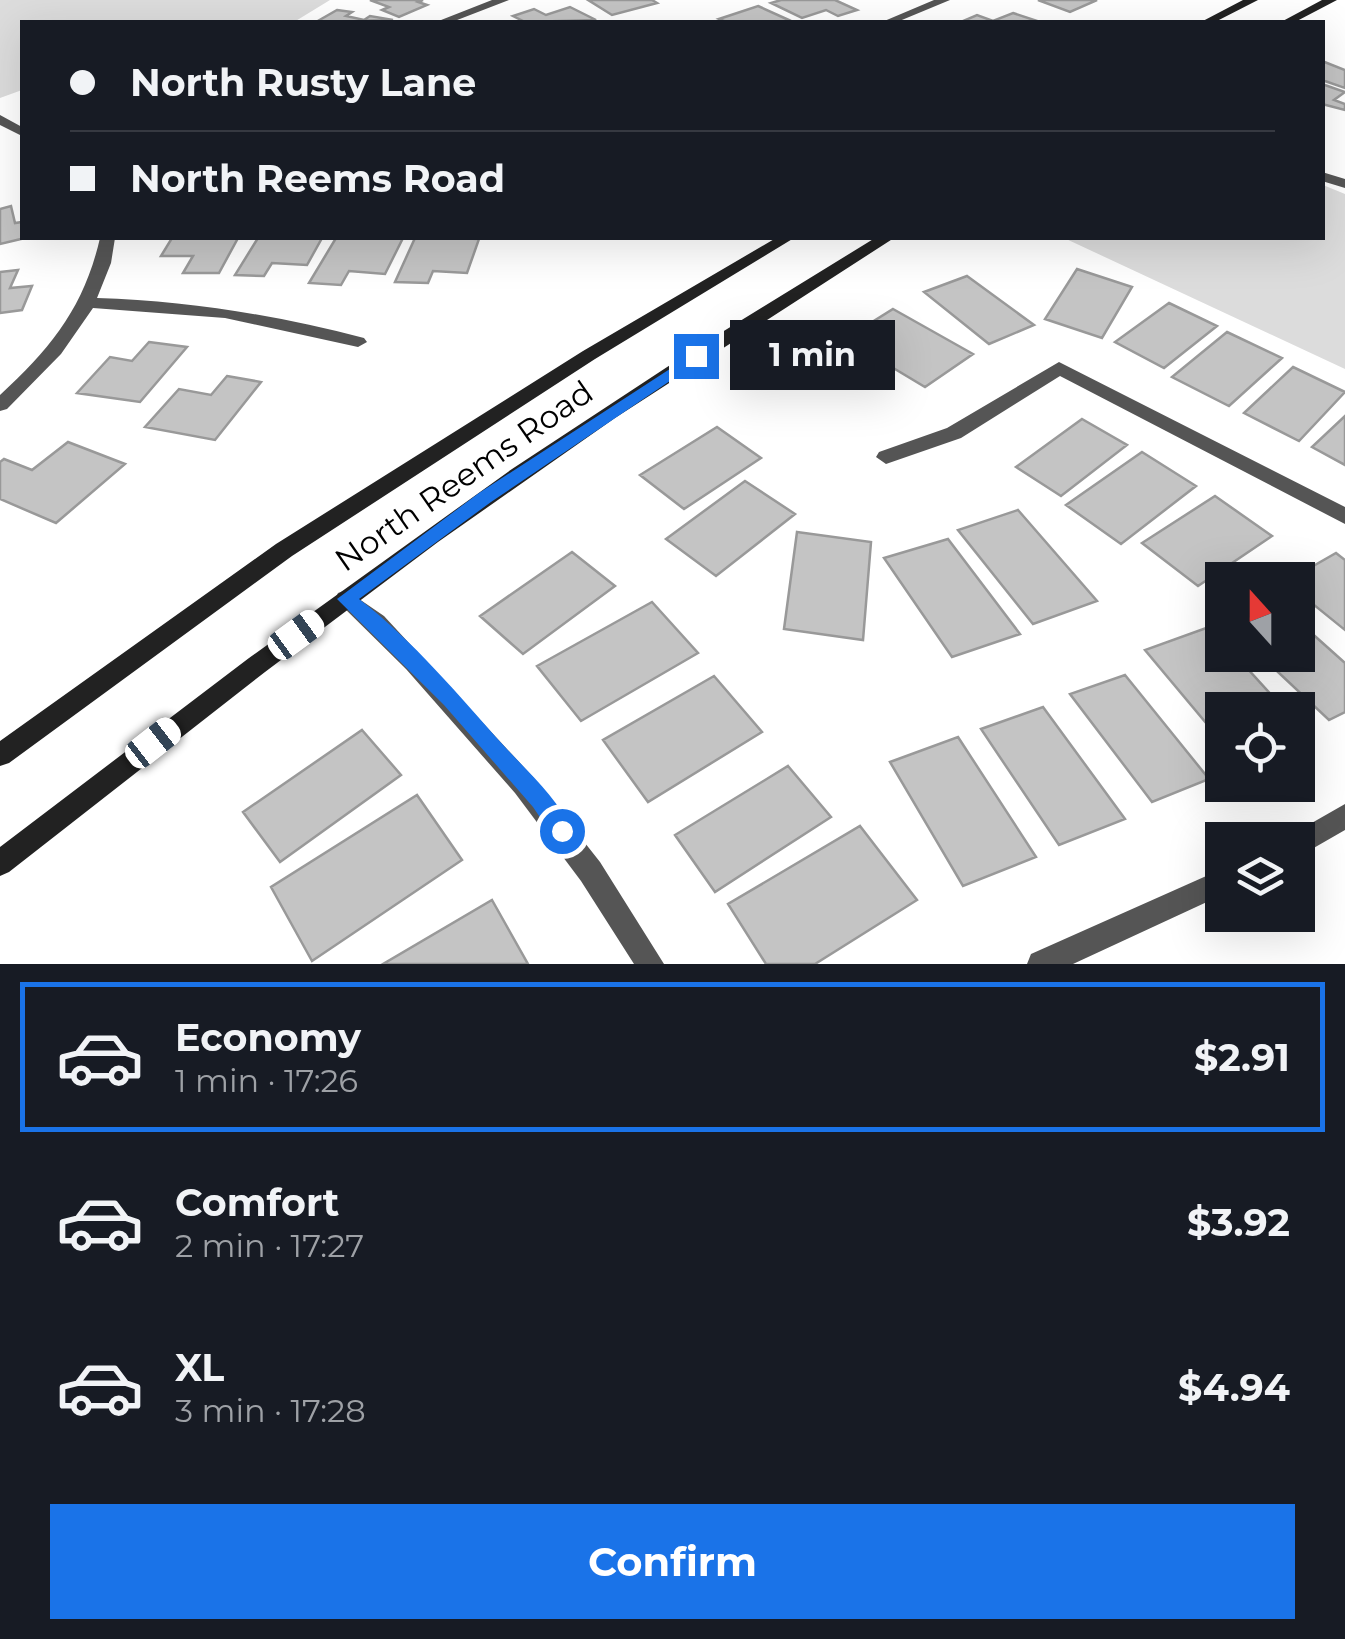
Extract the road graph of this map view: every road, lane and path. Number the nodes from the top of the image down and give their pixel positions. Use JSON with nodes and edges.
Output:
{"nodes":[{"id":1,"x":503,"y":0,"type":"edge"},
{"id":2,"x":944,"y":0,"type":"edge"},
{"id":3,"x":1252,"y":0,"type":"edge"},
{"id":4,"x":1330,"y":0,"type":"edge"},
{"id":5,"x":448,"y":20,"type":"edge"},
{"id":6,"x":893,"y":20,"type":"edge"},
{"id":7,"x":1211,"y":20,"type":"edge"},
{"id":8,"x":1292,"y":20,"type":"edge"},
{"id":9,"x":107,"y":240,"type":"edge"},
{"id":10,"x":783,"y":240,"type":"edge"},
{"id":11,"x":883,"y":240,"type":"edge"},
{"id":12,"x":89,"y":303,"type":"junction"},
{"id":13,"x":358,"y":342,"type":"dead end"},
{"id":14,"x":0,"y":405,"type":"edge"},
{"id":15,"x":886,"y":457,"type":"dead end"},
{"id":16,"x":1345,"y":516,"type":"edge"},
{"id":17,"x":346,"y":599,"type":"junction"},
{"id":18,"x":0,"y":754,"type":"edge"},
{"id":19,"x":1345,"y":816,"type":"edge"},
{"id":20,"x":1315,"y":835,"type":"edge"},
{"id":21,"x":0,"y":863,"type":"edge"},
{"id":22,"x":1205,"y":890,"type":"edge"},
{"id":23,"x":650,"y":964,"type":"edge"},
{"id":24,"x":1041,"y":964,"type":"edge"}],
"edges":[{"from":1,"to":5,"type":"street"},
{"from":2,"to":6,"type":"street"},
{"from":3,"to":7,"type":"main road"},
{"from":4,"to":8,"type":"main road"},
{"from":9,"to":12,"type":"street"},
{"from":10,"to":18,"type":"main road","name":"North Reems Road"},
{"from":11,"to":17,"type":"main road","name":"North Reems Road"},
{"from":12,"to":13,"type":"street"},
{"from":12,"to":14,"type":"street"},
{"from":15,"to":16,"type":"street"},
{"from":17,"to":21,"type":"main road","name":"North Reems Road"},
{"from":17,"to":23,"type":"street"},
{"from":19,"to":20,"type":"street"},
{"from":22,"to":24,"type":"street"}]}
